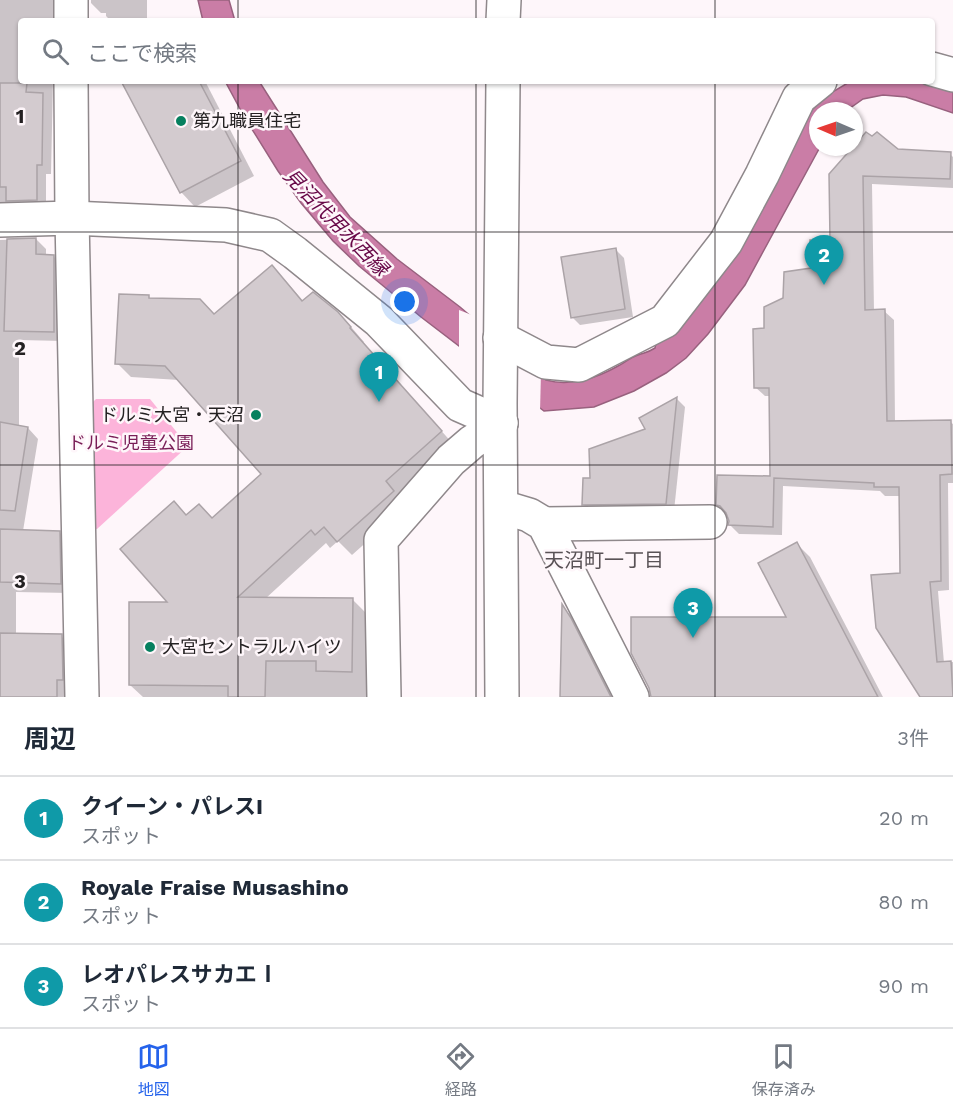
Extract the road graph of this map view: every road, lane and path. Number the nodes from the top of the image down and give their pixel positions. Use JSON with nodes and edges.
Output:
{"nodes":[{"id":1,"x":71,"y":0,"type":"edge"},
{"id":2,"x":504,"y":0,"type":"edge"},
{"id":3,"x":71,"y":18,"type":"edge"},
{"id":4,"x":503,"y":18,"type":"edge"},
{"id":5,"x":935,"y":70,"type":"edge"},
{"id":6,"x":953,"y":75,"type":"edge"},
{"id":7,"x":71,"y":84,"type":"edge"},
{"id":8,"x":503,"y":84,"type":"edge"},
{"id":9,"x":816,"y":84,"type":"edge"},
{"id":10,"x":72,"y":218,"type":"junction"},
{"id":11,"x":0,"y":220,"type":"edge"},
{"id":12,"x":501,"y":334,"type":"junction"},
{"id":13,"x":501,"y":414,"type":"junction"},
{"id":14,"x":502,"y":507,"type":"junction"},
{"id":15,"x":710,"y":522,"type":"dead end"},
{"id":16,"x":544,"y":524,"type":"junction"},
{"id":17,"x":82,"y":697,"type":"edge"},
{"id":18,"x":384,"y":697,"type":"edge"},
{"id":19,"x":502,"y":697,"type":"edge"},
{"id":20,"x":632,"y":697,"type":"edge"}],
"edges":[{"from":1,"to":3,"type":"street"},
{"from":2,"to":4,"type":"street"},
{"from":5,"to":6,"type":"street"},
{"from":7,"to":10,"type":"street"},
{"from":8,"to":12,"type":"street"},
{"from":9,"to":12,"type":"street"},
{"from":10,"to":11,"type":"street"},
{"from":10,"to":13,"type":"street"},
{"from":10,"to":17,"type":"street"},
{"from":12,"to":13,"type":"street"},
{"from":13,"to":14,"type":"street"},
{"from":13,"to":18,"type":"street"},
{"from":14,"to":16,"type":"street"},
{"from":14,"to":19,"type":"street"},
{"from":15,"to":16,"type":"street"},
{"from":16,"to":20,"type":"street"}]}
